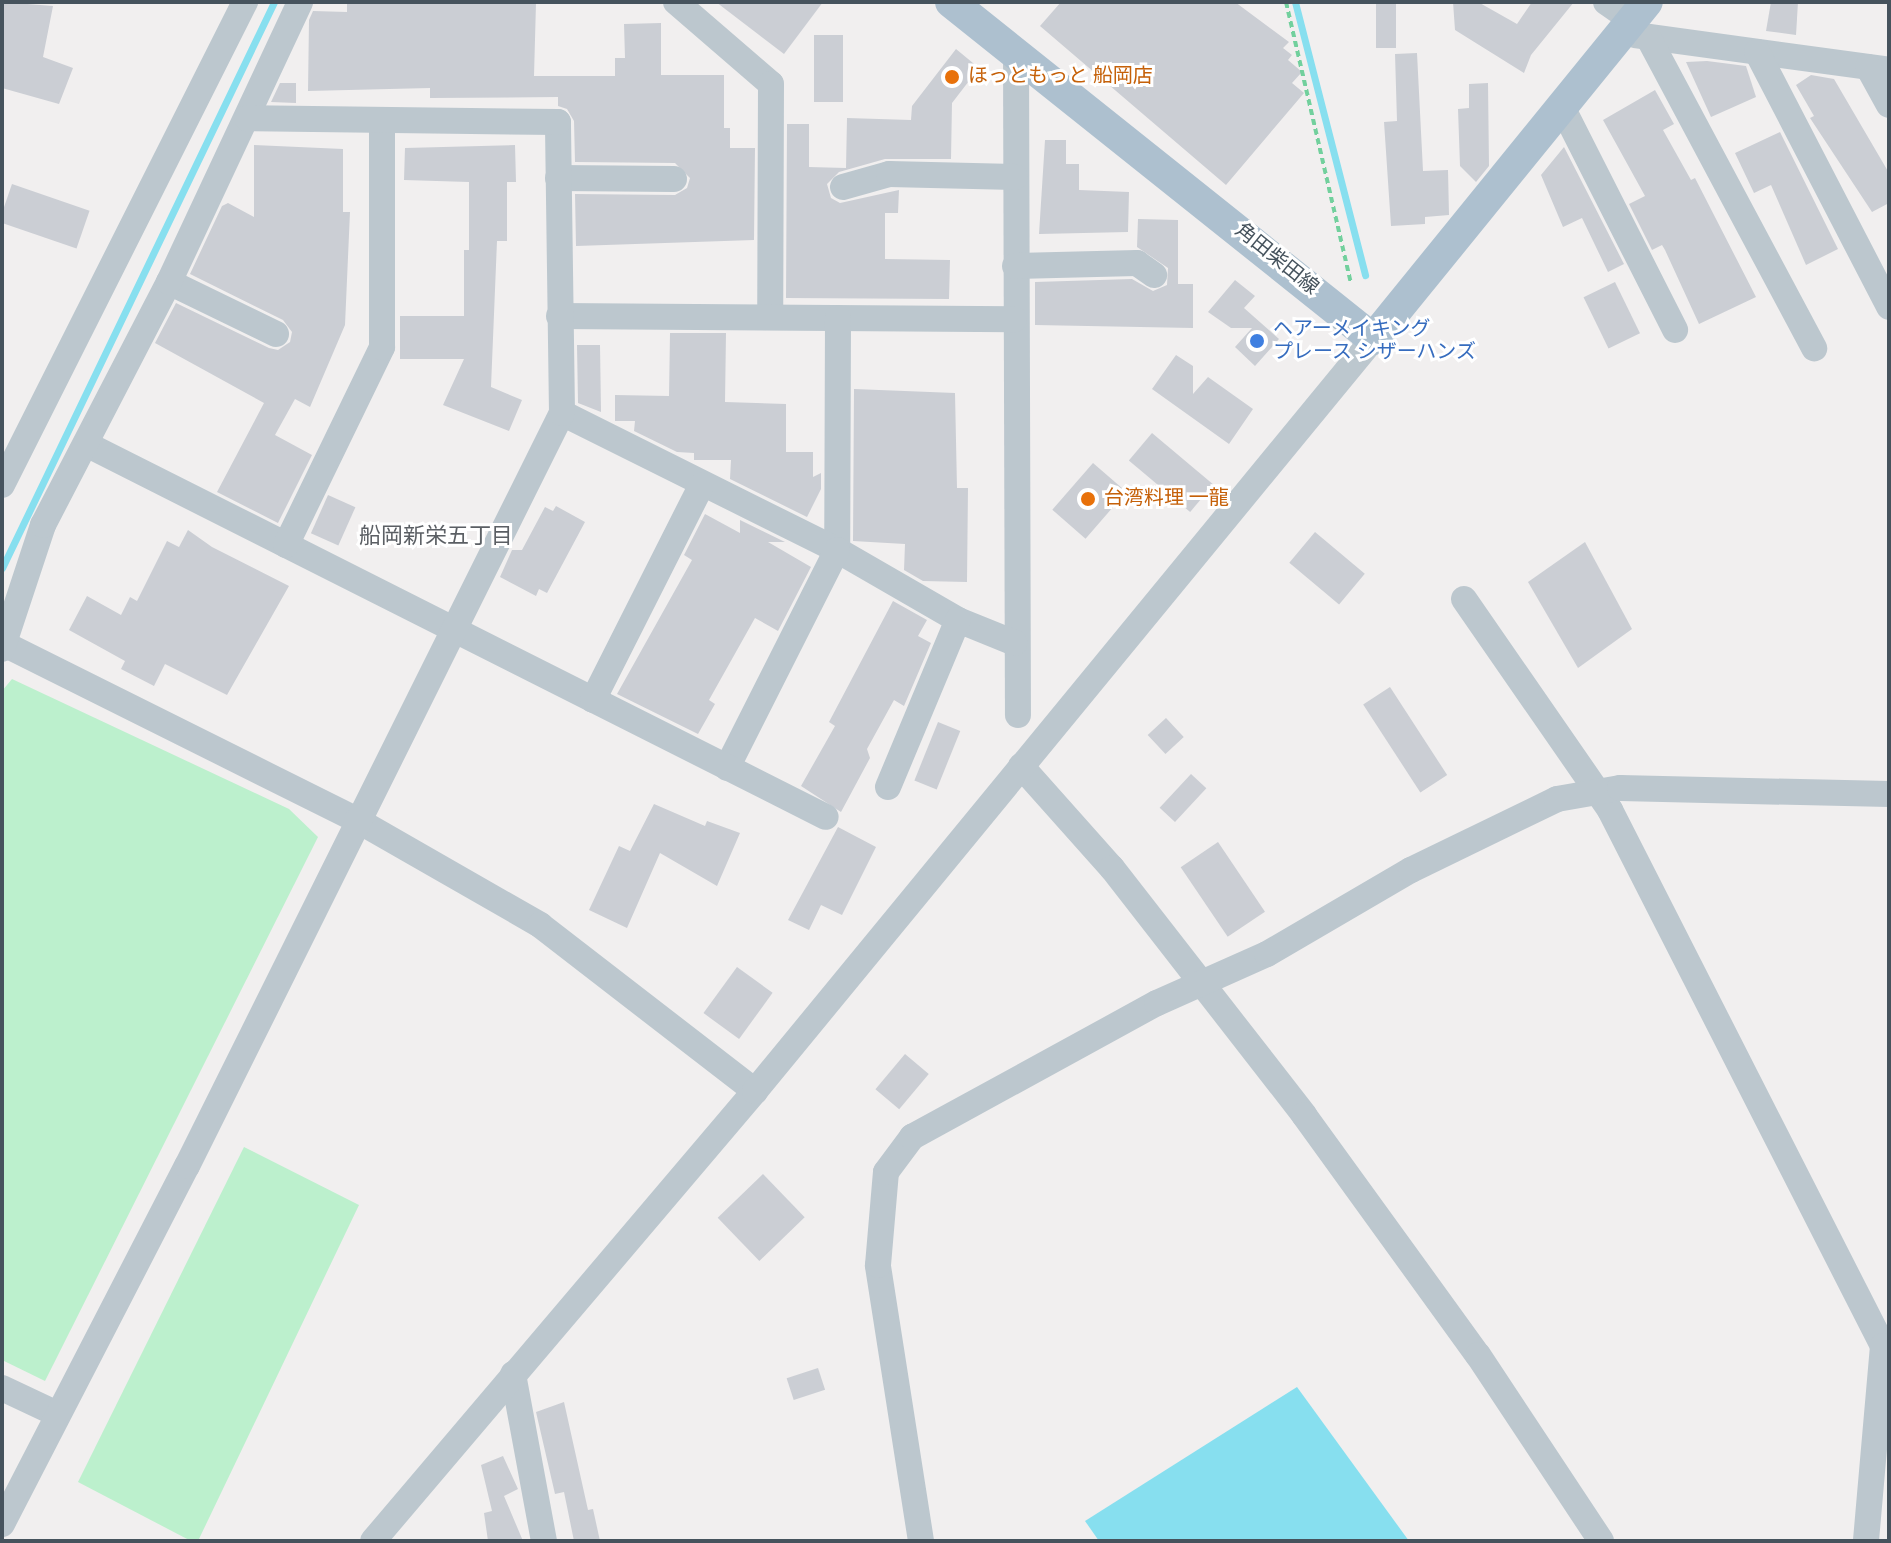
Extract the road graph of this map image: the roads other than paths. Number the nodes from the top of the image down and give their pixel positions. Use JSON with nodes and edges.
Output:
{"nodes":[{"id":1,"x":245,"y":2,"type":"edge"},
{"id":2,"x":300,"y":2,"type":"edge"},
{"id":3,"x":676,"y":2,"type":"edge"},
{"id":4,"x":951,"y":2,"type":"edge"},
{"id":5,"x":1606,"y":2,"type":"edge"},
{"id":6,"x":1638,"y":23,"type":"edge"},
{"id":7,"x":1757,"y":52,"type":"junction"},
{"id":8,"x":1016,"y":53,"type":"junction"},
{"id":9,"x":1879,"y":68,"type":"edge"},
{"id":10,"x":1889,"y":105,"type":"edge"},
{"id":11,"x":1562,"y":107,"type":"junction"},
{"id":12,"x":247,"y":118,"type":"junction"},
{"id":13,"x":382,"y":122,"type":"junction"},
{"id":14,"x":1015,"y":177,"type":"junction"},
{"id":15,"x":558,"y":178,"type":"junction"},
{"id":16,"x":674,"y":179,"type":"dead end"},
{"id":17,"x":843,"y":187,"type":"dead end"},
{"id":18,"x":1015,"y":266,"type":"junction"},
{"id":19,"x":1154,"y":275,"type":"dead end"},
{"id":20,"x":169,"y":282,"type":"junction"},
{"id":21,"x":1889,"y":307,"type":"edge"},
{"id":22,"x":559,"y":316,"type":"junction"},
{"id":23,"x":770,"y":316,"type":"junction"},
{"id":24,"x":838,"y":318,"type":"junction"},
{"id":25,"x":1014,"y":319,"type":"junction"},
{"id":26,"x":1675,"y":330,"type":"dead end"},
{"id":27,"x":276,"y":334,"type":"dead end"},
{"id":28,"x":1373,"y":339,"type":"junction"},
{"id":29,"x":1814,"y":348,"type":"dead end"},
{"id":30,"x":562,"y":413,"type":"junction"},
{"id":31,"x":88,"y":445,"type":"junction"},
{"id":32,"x":11,"y":448,"type":"edge"},
{"id":33,"x":2,"y":485,"type":"edge"},
{"id":34,"x":701,"y":486,"type":"junction"},
{"id":35,"x":286,"y":545,"type":"junction"},
{"id":36,"x":837,"y":550,"type":"junction"},
{"id":37,"x":1464,"y":599,"type":"dead end"},
{"id":38,"x":958,"y":620,"type":"junction"},
{"id":39,"x":452,"y":632,"type":"junction"},
{"id":40,"x":1015,"y":643,"type":"junction"},
{"id":41,"x":3,"y":645,"type":"edge"},
{"id":42,"x":593,"y":700,"type":"junction"},
{"id":43,"x":1018,"y":715,"type":"dead end"},
{"id":44,"x":1021,"y":766,"type":"junction"},
{"id":45,"x":727,"y":768,"type":"junction"},
{"id":46,"x":888,"y":787,"type":"dead end"},
{"id":47,"x":1596,"y":789,"type":"junction"},
{"id":48,"x":1889,"y":794,"type":"edge"},
{"id":49,"x":826,"y":817,"type":"dead end"},
{"id":50,"x":357,"y":820,"type":"junction"},
{"id":51,"x":1205,"y":985,"type":"junction"},
{"id":52,"x":755,"y":1091,"type":"junction"},
{"id":53,"x":513,"y":1374,"type":"junction"},
{"id":54,"x":2,"y":1388,"type":"edge"},
{"id":55,"x":57,"y":1414,"type":"junction"},
{"id":56,"x":2,"y":1524,"type":"edge"},
{"id":57,"x":373,"y":1541,"type":"edge"},
{"id":58,"x":544,"y":1541,"type":"edge"},
{"id":59,"x":921,"y":1541,"type":"edge"},
{"id":60,"x":1601,"y":1541,"type":"edge"},
{"id":61,"x":1866,"y":1541,"type":"edge"}],
"edges":[{"from":1,"to":32,"type":"street"},
{"from":2,"to":12,"type":"street"},
{"from":3,"to":23,"type":"street"},
{"from":4,"to":8,"type":"main road","name":"角田柴田線"},
{"from":5,"to":6,"type":"street"},
{"from":6,"to":7,"type":"street"},
{"from":6,"to":11,"type":"main road"},
{"from":6,"to":29,"type":"street"},
{"from":7,"to":9,"type":"street"},
{"from":7,"to":21,"type":"street"},
{"from":8,"to":14,"type":"street"},
{"from":8,"to":28,"type":"main road","name":"角田柴田線"},
{"from":9,"to":10,"type":"street"},
{"from":11,"to":26,"type":"street"},
{"from":11,"to":28,"type":"main road"},
{"from":12,"to":13,"type":"street"},
{"from":12,"to":20,"type":"street"},
{"from":13,"to":15,"type":"street"},
{"from":13,"to":35,"type":"street"},
{"from":14,"to":17,"type":"street"},
{"from":14,"to":18,"type":"street"},
{"from":15,"to":16,"type":"street"},
{"from":15,"to":22,"type":"street"},
{"from":18,"to":19,"type":"street"},
{"from":18,"to":25,"type":"street"},
{"from":20,"to":27,"type":"street"},
{"from":20,"to":31,"type":"street"},
{"from":22,"to":23,"type":"street"},
{"from":22,"to":30,"type":"street"},
{"from":23,"to":24,"type":"street"},
{"from":24,"to":25,"type":"street"},
{"from":24,"to":36,"type":"street"},
{"from":25,"to":40,"type":"street"},
{"from":28,"to":44,"type":"street"},
{"from":30,"to":34,"type":"street"},
{"from":30,"to":39,"type":"street"},
{"from":31,"to":35,"type":"street"},
{"from":31,"to":41,"type":"street"},
{"from":32,"to":33,"type":"street"},
{"from":34,"to":36,"type":"street"},
{"from":34,"to":42,"type":"street"},
{"from":35,"to":39,"type":"street"},
{"from":36,"to":38,"type":"street"},
{"from":36,"to":45,"type":"street"},
{"from":37,"to":47,"type":"street"},
{"from":38,"to":40,"type":"street"},
{"from":38,"to":46,"type":"street"},
{"from":39,"to":42,"type":"street"},
{"from":39,"to":50,"type":"street"},
{"from":40,"to":43,"type":"street"},
{"from":41,"to":50,"type":"street"},
{"from":42,"to":45,"type":"street"},
{"from":44,"to":51,"type":"street"},
{"from":44,"to":52,"type":"street"},
{"from":45,"to":49,"type":"street"},
{"from":47,"to":48,"type":"street"},
{"from":47,"to":51,"type":"street"},
{"from":47,"to":61,"type":"street"},
{"from":50,"to":52,"type":"street"},
{"from":50,"to":55,"type":"street"},
{"from":51,"to":59,"type":"street"},
{"from":51,"to":60,"type":"street"},
{"from":52,"to":53,"type":"street"},
{"from":53,"to":57,"type":"street"},
{"from":53,"to":58,"type":"street"},
{"from":54,"to":55,"type":"street"},
{"from":55,"to":56,"type":"street"}]}
